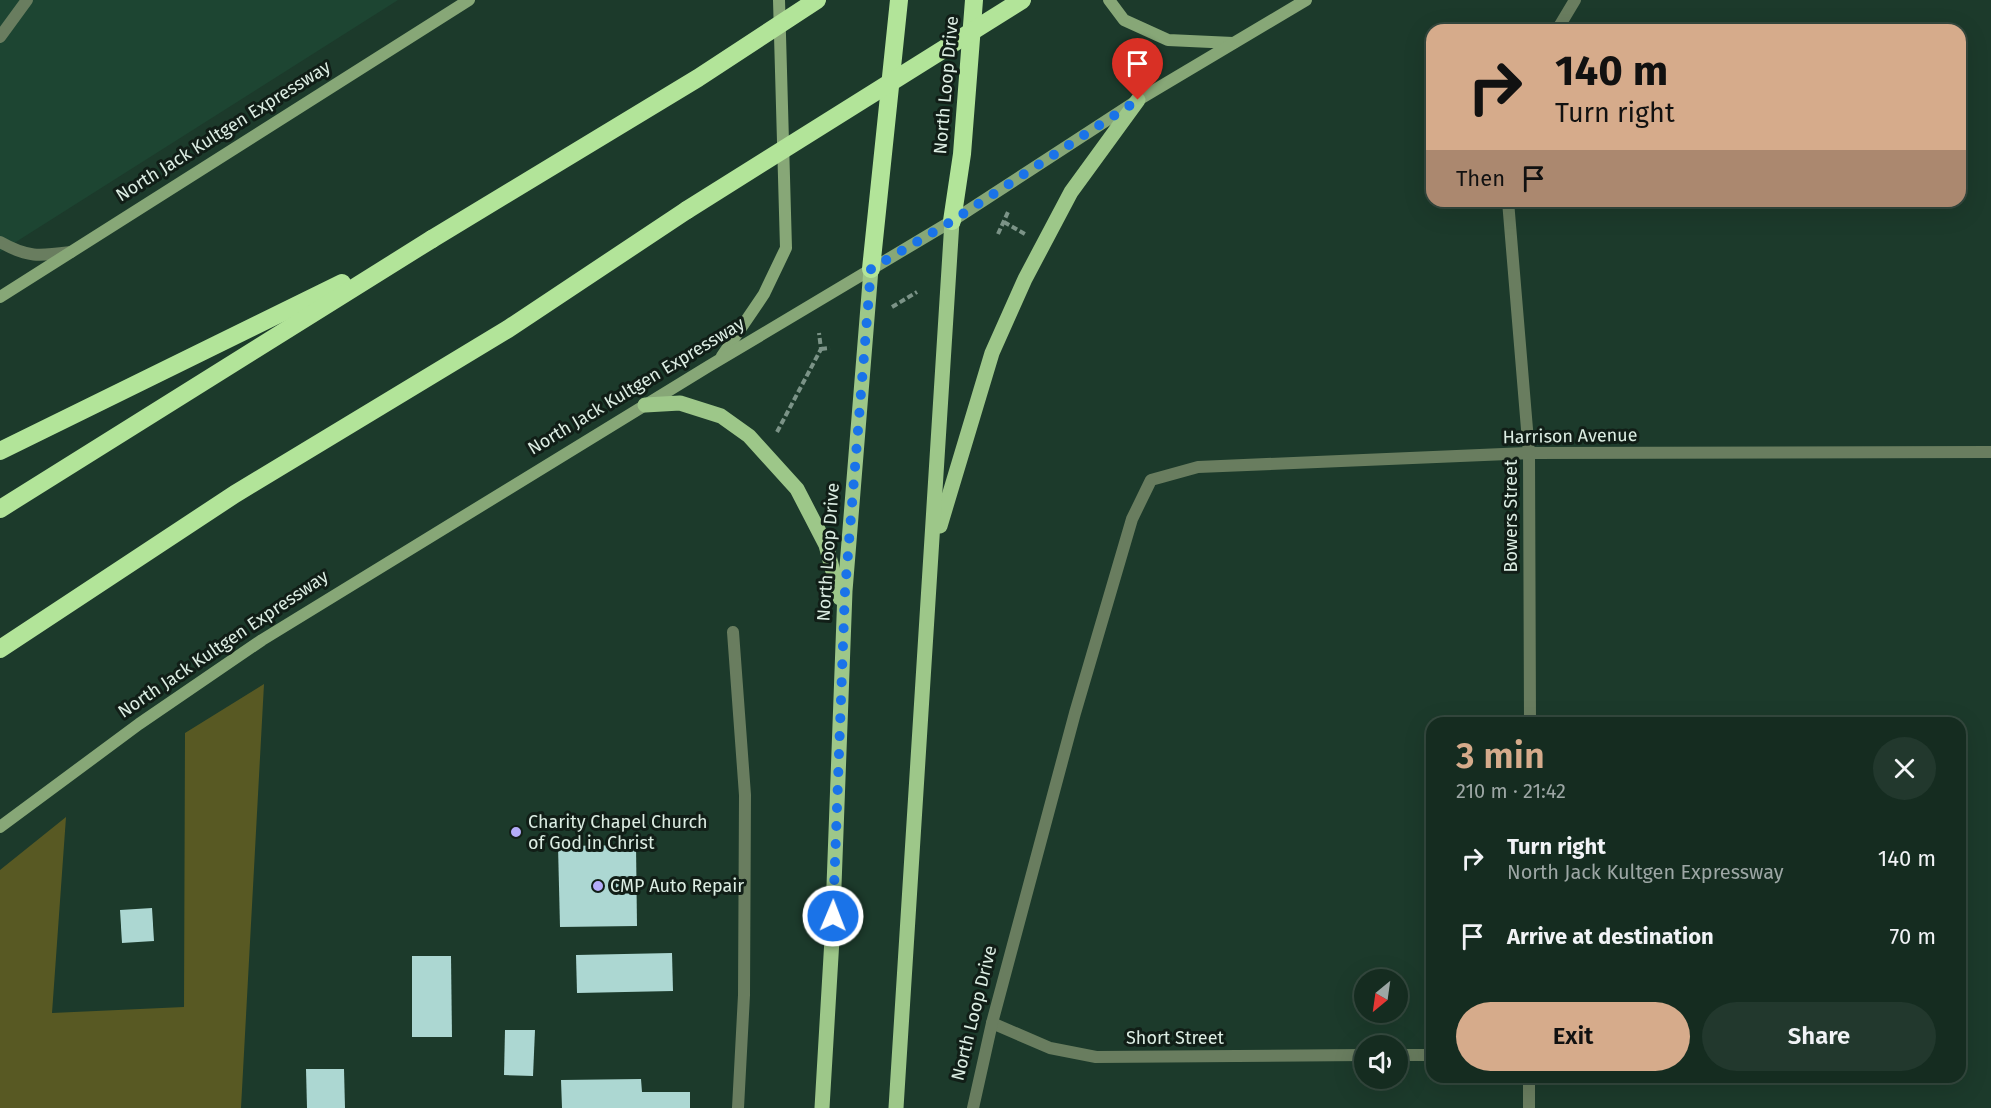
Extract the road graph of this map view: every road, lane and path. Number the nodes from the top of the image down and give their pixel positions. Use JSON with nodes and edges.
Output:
{"nodes":[{"id":1,"x":27,"y":0,"type":"edge"},
{"id":2,"x":469,"y":0,"type":"edge"},
{"id":3,"x":779,"y":0,"type":"edge"},
{"id":4,"x":817,"y":0,"type":"edge"},
{"id":5,"x":899,"y":0,"type":"edge"},
{"id":6,"x":974,"y":0,"type":"edge"},
{"id":7,"x":1022,"y":0,"type":"edge"},
{"id":8,"x":1109,"y":0,"type":"edge"},
{"id":9,"x":1306,"y":0,"type":"edge"},
{"id":10,"x":1575,"y":0,"type":"edge"},
{"id":11,"x":1561,"y":24,"type":"edge"},
{"id":12,"x":0,"y":37,"type":"edge"},
{"id":13,"x":1233,"y":43,"type":"junction"},
{"id":14,"x":1138,"y":100,"type":"junction"},
{"id":15,"x":1508,"y":207,"type":"edge"},
{"id":16,"x":1008,"y":212,"type":"dead end"},
{"id":17,"x":952,"y":221,"type":"junction"},
{"id":18,"x":1004,"y":222,"type":"junction"},
{"id":19,"x":998,"y":234,"type":"dead end"},
{"id":20,"x":1025,"y":234,"type":"dead end"},
{"id":21,"x":432,"y":239,"type":"junction"},
{"id":22,"x":0,"y":242,"type":"edge"},
{"id":23,"x":71,"y":252,"type":"junction"},
{"id":24,"x":871,"y":269,"type":"junction"},
{"id":25,"x":916,"y":292,"type":"dead end"},
{"id":26,"x":0,"y":297,"type":"edge"},
{"id":27,"x":891,"y":307,"type":"dead end"},
{"id":28,"x":819,"y":333,"type":"dead end"},
{"id":29,"x":830,"y":348,"type":"dead end"},
{"id":30,"x":821,"y":349,"type":"junction"},
{"id":31,"x":720,"y":360,"type":"junction"},
{"id":32,"x":645,"y":405,"type":"junction"},
{"id":33,"x":774,"y":439,"type":"dead end"},
{"id":34,"x":0,"y":451,"type":"edge"},
{"id":35,"x":1991,"y":452,"type":"edge"},
{"id":36,"x":1529,"y":453,"type":"junction"},
{"id":37,"x":1151,"y":480,"type":"joint"},
{"id":38,"x":0,"y":509,"type":"edge"},
{"id":39,"x":931,"y":555,"type":"junction"},
{"id":40,"x":844,"y":614,"type":"junction"},
{"id":41,"x":733,"y":632,"type":"dead end"},
{"id":42,"x":0,"y":650,"type":"edge"},
{"id":43,"x":1530,"y":717,"type":"edge"},
{"id":44,"x":0,"y":827,"type":"edge"},
{"id":45,"x":992,"y":1023,"type":"junction"},
{"id":46,"x":1354,"y":1055,"type":"edge"},
{"id":47,"x":1408,"y":1055,"type":"edge"},
{"id":48,"x":1426,"y":1055,"type":"edge"},
{"id":49,"x":1529,"y":1083,"type":"edge"},
{"id":50,"x":821,"y":1105,"type":"edge"},
{"id":51,"x":738,"y":1108,"type":"edge"},
{"id":52,"x":896,"y":1108,"type":"edge"},
{"id":53,"x":973,"y":1108,"type":"edge"},
{"id":54,"x":1528,"y":1108,"type":"edge"}],
"edges":[{"from":1,"to":12,"type":"street"},
{"from":2,"to":23,"type":"main road","name":"North Jack Kultgen Expressway"},
{"from":3,"to":31,"type":"main road"},
{"from":4,"to":21,"type":"highway","bridge":true},
{"from":5,"to":24,"type":"highway","name":"North Loop Drive"},
{"from":6,"to":17,"type":"highway","name":"North Loop Drive"},
{"from":7,"to":42,"type":"highway","bridge":true},
{"from":8,"to":13,"type":"main road"},
{"from":9,"to":13,"type":"main road","name":"North Jack Kultgen Expressway"},
{"from":10,"to":11,"type":"street"},
{"from":13,"to":14,"type":"main road","name":"North Jack Kultgen Expressway"},
{"from":14,"to":17,"type":"main road","name":"North Jack Kultgen Expressway"},
{"from":14,"to":39,"type":"main road"},
{"from":15,"to":36,"type":"street","name":"Bowers Street"},
{"from":16,"to":18,"type":"path"},
{"from":17,"to":24,"type":"main road","name":"North Jack Kultgen Expressway"},
{"from":17,"to":39,"type":"main road","name":"North Loop Drive"},
{"from":18,"to":19,"type":"path"},
{"from":18,"to":20,"type":"path"},
{"from":21,"to":34,"type":"highway"},
{"from":21,"to":38,"type":"highway"},
{"from":22,"to":23,"type":"street"},
{"from":23,"to":26,"type":"main road","name":"North Jack Kultgen Expressway"},
{"from":24,"to":31,"type":"main road","name":"North Jack Kultgen Expressway"},
{"from":24,"to":40,"type":"main road","name":"North Loop Drive"},
{"from":25,"to":27,"type":"path"},
{"from":28,"to":30,"type":"path"},
{"from":29,"to":30,"type":"path"},
{"from":30,"to":33,"type":"path"},
{"from":31,"to":32,"type":"main road","name":"North Jack Kultgen Expressway"},
{"from":32,"to":40,"type":"main road"},
{"from":32,"to":44,"type":"main road","name":"North Jack Kultgen Expressway"},
{"from":35,"to":36,"type":"street","name":"Harrison Avenue"},
{"from":36,"to":37,"type":"street","name":"Harrison Avenue"},
{"from":36,"to":43,"type":"street","name":"Bowers Street"},
{"from":37,"to":45,"type":"street","name":"North Loop Drive"},
{"from":39,"to":52,"type":"main road","name":"North Loop Drive"},
{"from":40,"to":50,"type":"main road","name":"North Loop Drive"},
{"from":41,"to":51,"type":"street"},
{"from":45,"to":46,"type":"street","name":"Short Street"},
{"from":45,"to":53,"type":"street","name":"North Loop Drive"},
{"from":47,"to":48,"type":"street"},
{"from":49,"to":54,"type":"street"}]}
